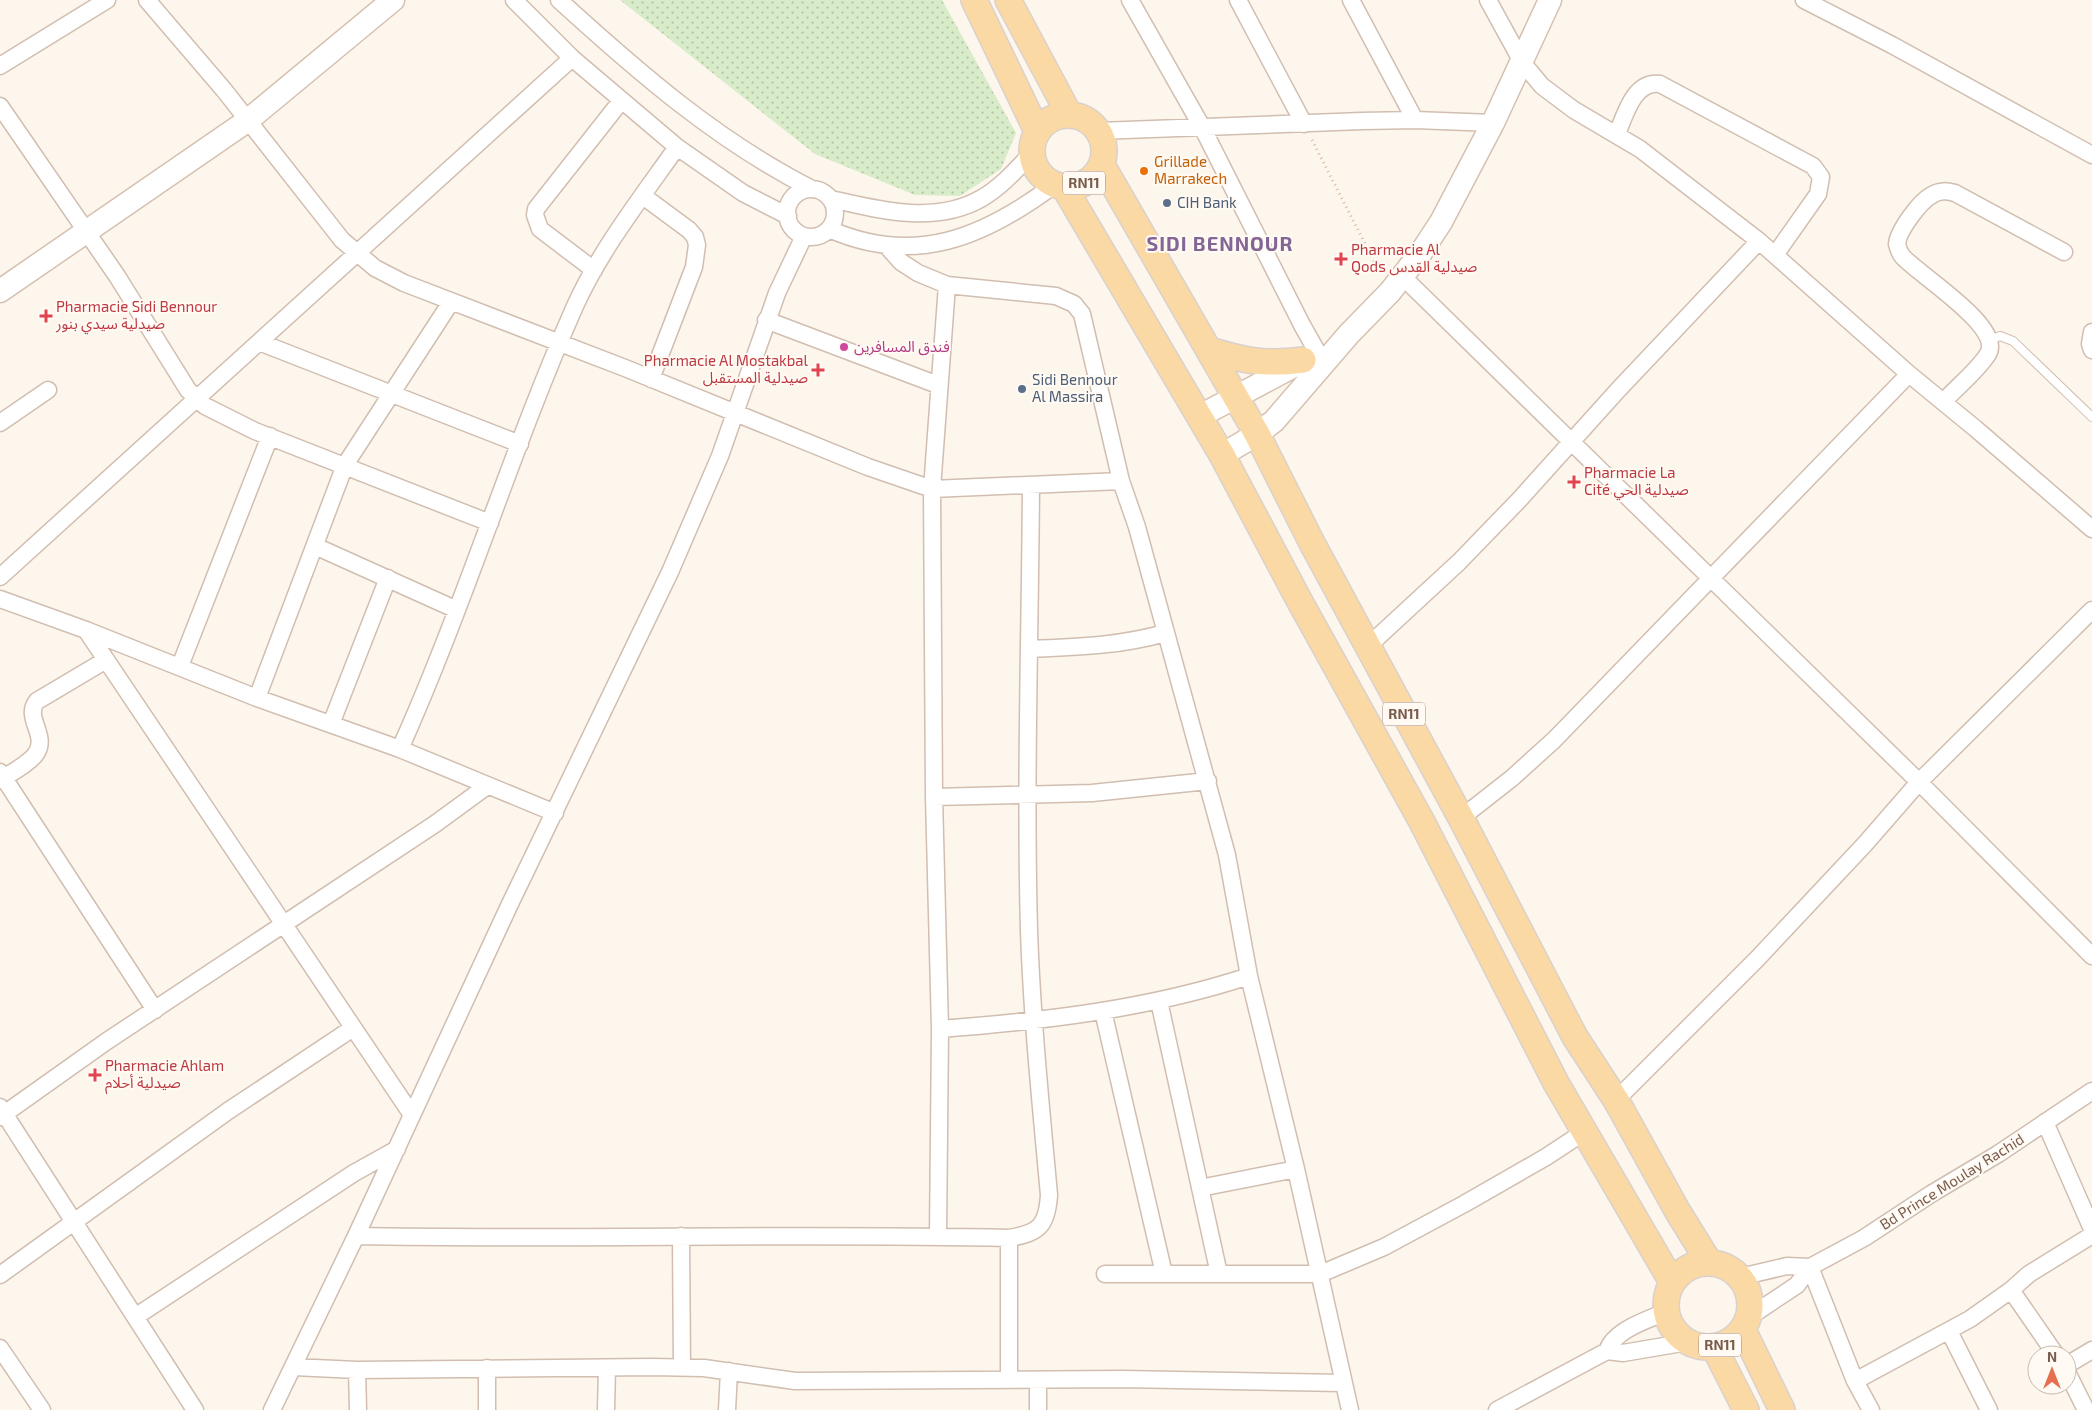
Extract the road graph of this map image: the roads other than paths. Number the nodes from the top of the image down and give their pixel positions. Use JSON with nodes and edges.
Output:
{"nodes":[{"id":1,"x":107,"y":0,"type":"edge"},
{"id":2,"x":147,"y":0,"type":"edge"},
{"id":3,"x":393,"y":0,"type":"edge"},
{"id":4,"x":514,"y":0,"type":"edge"},
{"id":5,"x":559,"y":0,"type":"edge"},
{"id":6,"x":974,"y":0,"type":"edge"},
{"id":7,"x":1008,"y":0,"type":"edge"},
{"id":8,"x":1130,"y":0,"type":"edge"},
{"id":9,"x":1238,"y":0,"type":"edge"},
{"id":10,"x":1351,"y":0,"type":"edge"},
{"id":11,"x":1488,"y":0,"type":"edge"},
{"id":12,"x":1550,"y":0,"type":"edge"},
{"id":13,"x":1804,"y":0,"type":"edge"},
{"id":14,"x":572,"y":58,"type":"junction"},
{"id":15,"x":1522,"y":62,"type":"junction"},
{"id":16,"x":0,"y":66,"type":"edge"},
{"id":17,"x":621,"y":101,"type":"junction"},
{"id":18,"x":0,"y":106,"type":"edge"},
{"id":19,"x":1069,"y":114,"type":"junction"},
{"id":20,"x":1415,"y":120,"type":"junction"},
{"id":21,"x":247,"y":121,"type":"junction"},
{"id":22,"x":1493,"y":123,"type":"junction"},
{"id":23,"x":1304,"y":124,"type":"junction"},
{"id":24,"x":1202,"y":127,"type":"junction"},
{"id":25,"x":1037,"y":131,"type":"junction"},
{"id":26,"x":1099,"y":131,"type":"junction"},
{"id":27,"x":1617,"y":134,"type":"junction"},
{"id":28,"x":677,"y":147,"type":"junction"},
{"id":29,"x":1031,"y":154,"type":"junction"},
{"id":30,"x":2092,"y":155,"type":"edge"},
{"id":31,"x":1102,"y":164,"type":"junction"},
{"id":32,"x":1059,"y":186,"type":"junction"},
{"id":33,"x":812,"y":189,"type":"junction"},
{"id":34,"x":643,"y":196,"type":"junction"},
{"id":35,"x":831,"y":200,"type":"junction"},
{"id":36,"x":788,"y":216,"type":"junction"},
{"id":37,"x":829,"y":229,"type":"junction"},
{"id":38,"x":87,"y":232,"type":"junction"},
{"id":39,"x":804,"y":236,"type":"junction"},
{"id":40,"x":1758,"y":241,"type":"junction"},
{"id":41,"x":886,"y":245,"type":"junction"},
{"id":42,"x":2064,"y":252,"type":"dead end"},
{"id":43,"x":357,"y":255,"type":"junction"},
{"id":44,"x":1775,"y":255,"type":"junction"},
{"id":45,"x":594,"y":270,"type":"junction"},
{"id":46,"x":1396,"y":284,"type":"junction"},
{"id":47,"x":946,"y":285,"type":"junction"},
{"id":48,"x":0,"y":291,"type":"edge"},
{"id":49,"x":451,"y":302,"type":"junction"},
{"id":50,"x":766,"y":320,"type":"junction"},
{"id":51,"x":2092,"y":332,"type":"edge"},
{"id":52,"x":1990,"y":340,"type":"junction"},
{"id":53,"x":259,"y":342,"type":"junction"},
{"id":54,"x":561,"y":343,"type":"junction"},
{"id":55,"x":1208,"y":350,"type":"junction"},
{"id":56,"x":2092,"y":350,"type":"edge"},
{"id":57,"x":1315,"y":359,"type":"junction"},
{"id":58,"x":1909,"y":374,"type":"junction"},
{"id":59,"x":650,"y":379,"type":"junction"},
{"id":60,"x":938,"y":385,"type":"junction"},
{"id":61,"x":48,"y":390,"type":"dead end"},
{"id":62,"x":394,"y":393,"type":"junction"},
{"id":63,"x":196,"y":398,"type":"junction"},
{"id":64,"x":1237,"y":398,"type":"junction"},
{"id":65,"x":1943,"y":402,"type":"junction"},
{"id":66,"x":736,"y":413,"type":"junction"},
{"id":67,"x":1200,"y":416,"type":"junction"},
{"id":68,"x":2092,"y":416,"type":"edge"},
{"id":69,"x":0,"y":423,"type":"edge"},
{"id":70,"x":1257,"y":434,"type":"junction"},
{"id":71,"x":270,"y":436,"type":"junction"},
{"id":72,"x":1572,"y":441,"type":"junction"},
{"id":73,"x":520,"y":444,"type":"junction"},
{"id":74,"x":1222,"y":455,"type":"junction"},
{"id":75,"x":345,"y":465,"type":"junction"},
{"id":76,"x":1121,"y":481,"type":"junction"},
{"id":77,"x":1031,"y":486,"type":"junction"},
{"id":78,"x":932,"y":489,"type":"junction"},
{"id":79,"x":490,"y":523,"type":"junction"},
{"id":80,"x":2092,"y":529,"type":"edge"},
{"id":81,"x":315,"y":546,"type":"junction"},
{"id":82,"x":0,"y":577,"type":"edge"},
{"id":83,"x":388,"y":578,"type":"junction"},
{"id":84,"x":1712,"y":578,"type":"junction"},
{"id":85,"x":0,"y":599,"type":"edge"},
{"id":86,"x":457,"y":610,"type":"junction"},
{"id":87,"x":2092,"y":610,"type":"edge"},
{"id":88,"x":86,"y":630,"type":"junction"},
{"id":89,"x":1166,"y":632,"type":"junction"},
{"id":90,"x":1367,"y":647,"type":"junction"},
{"id":91,"x":1030,"y":648,"type":"junction"},
{"id":92,"x":106,"y":660,"type":"junction"},
{"id":93,"x":180,"y":666,"type":"junction"},
{"id":94,"x":257,"y":698,"type":"junction"},
{"id":95,"x":330,"y":724,"type":"junction"},
{"id":96,"x":400,"y":749,"type":"junction"},
{"id":97,"x":1,"y":776,"type":"edge"},
{"id":98,"x":1208,"y":781,"type":"junction"},
{"id":99,"x":1919,"y":782,"type":"junction"},
{"id":100,"x":487,"y":786,"type":"junction"},
{"id":101,"x":1027,"y":795,"type":"junction"},
{"id":102,"x":934,"y":797,"type":"junction"},
{"id":103,"x":555,"y":813,"type":"junction"},
{"id":104,"x":1461,"y":818,"type":"junction"},
{"id":105,"x":284,"y":925,"type":"junction"},
{"id":106,"x":2092,"y":956,"type":"edge"},
{"id":107,"x":1249,"y":976,"type":"junction"},
{"id":108,"x":1159,"y":1001,"type":"junction"},
{"id":109,"x":155,"y":1010,"type":"junction"},
{"id":110,"x":1103,"y":1011,"type":"junction"},
{"id":111,"x":1034,"y":1020,"type":"junction"},
{"id":112,"x":353,"y":1028,"type":"junction"},
{"id":113,"x":940,"y":1029,"type":"junction"},
{"id":114,"x":2092,"y":1091,"type":"edge"},
{"id":115,"x":1616,"y":1100,"type":"junction"},
{"id":116,"x":2,"y":1113,"type":"edge"},
{"id":117,"x":412,"y":1115,"type":"junction"},
{"id":118,"x":2045,"y":1122,"type":"junction"},
{"id":119,"x":1584,"y":1132,"type":"junction"},
{"id":120,"x":397,"y":1149,"type":"junction"},
{"id":121,"x":1296,"y":1169,"type":"junction"},
{"id":122,"x":1200,"y":1188,"type":"junction"},
{"id":123,"x":73,"y":1222,"type":"junction"},
{"id":124,"x":2092,"y":1229,"type":"edge"},
{"id":125,"x":2092,"y":1235,"type":"edge"},
{"id":126,"x":356,"y":1236,"type":"junction"},
{"id":127,"x":681,"y":1236,"type":"junction"},
{"id":128,"x":938,"y":1236,"type":"junction"},
{"id":129,"x":1009,"y":1238,"type":"junction"},
{"id":130,"x":1709,"y":1262,"type":"junction"},
{"id":131,"x":1810,"y":1267,"type":"junction"},
{"id":132,"x":1105,"y":1274,"type":"dead end"},
{"id":133,"x":1164,"y":1274,"type":"junction"},
{"id":134,"x":1219,"y":1274,"type":"junction"},
{"id":135,"x":1320,"y":1274,"type":"junction"},
{"id":136,"x":0,"y":1275,"type":"edge"},
{"id":137,"x":1740,"y":1277,"type":"junction"},
{"id":138,"x":1672,"y":1282,"type":"junction"},
{"id":139,"x":2012,"y":1290,"type":"junction"},
{"id":140,"x":1666,"y":1312,"type":"junction"},
{"id":141,"x":135,"y":1317,"type":"junction"},
{"id":142,"x":1746,"y":1323,"type":"junction"},
{"id":143,"x":1949,"y":1331,"type":"junction"},
{"id":144,"x":1688,"y":1342,"type":"junction"},
{"id":145,"x":2049,"y":1345,"type":"edge"},
{"id":146,"x":1714,"y":1347,"type":"junction"},
{"id":147,"x":0,"y":1348,"type":"edge"},
{"id":148,"x":2092,"y":1350,"type":"edge"},
{"id":149,"x":1607,"y":1351,"type":"junction"},
{"id":150,"x":2077,"y":1359,"type":"edge"},
{"id":151,"x":294,"y":1366,"type":"junction"},
{"id":152,"x":487,"y":1368,"type":"junction"},
{"id":153,"x":607,"y":1368,"type":"junction"},
{"id":154,"x":682,"y":1368,"type":"junction"},
{"id":155,"x":357,"y":1370,"type":"junction"},
{"id":156,"x":729,"y":1371,"type":"junction"},
{"id":157,"x":1010,"y":1380,"type":"junction"},
{"id":158,"x":1038,"y":1381,"type":"junction"},
{"id":159,"x":1856,"y":1381,"type":"junction"},
{"id":160,"x":1344,"y":1382,"type":"junction"},
{"id":161,"x":2077,"y":1392,"type":"edge"},
{"id":162,"x":42,"y":1410,"type":"edge"},
{"id":163,"x":195,"y":1410,"type":"edge"},
{"id":164,"x":272,"y":1410,"type":"edge"},
{"id":165,"x":358,"y":1410,"type":"edge"},
{"id":166,"x":487,"y":1410,"type":"edge"},
{"id":167,"x":606,"y":1410,"type":"edge"},
{"id":168,"x":727,"y":1410,"type":"edge"},
{"id":169,"x":1038,"y":1410,"type":"edge"},
{"id":170,"x":1350,"y":1410,"type":"edge"},
{"id":171,"x":1496,"y":1410,"type":"edge"},
{"id":172,"x":1746,"y":1410,"type":"edge"},
{"id":173,"x":1782,"y":1410,"type":"edge"},
{"id":174,"x":1871,"y":1410,"type":"edge"},
{"id":175,"x":1990,"y":1410,"type":"edge"},
{"id":176,"x":2086,"y":1410,"type":"edge"}],
"edges":[{"from":1,"to":16,"type":"street"},
{"from":2,"to":21,"type":"street"},
{"from":3,"to":21,"type":"main road"},
{"from":4,"to":14,"type":"street"},
{"from":5,"to":33,"type":"street"},
{"from":6,"to":25,"type":"main road"},
{"from":7,"to":19,"type":"main road"},
{"from":8,"to":24,"type":"street"},
{"from":9,"to":23,"type":"street"},
{"from":10,"to":20,"type":"street"},
{"from":11,"to":15,"type":"street"},
{"from":12,"to":15,"type":"main road"},
{"from":13,"to":30,"type":"street"},
{"from":14,"to":17,"type":"street"},
{"from":14,"to":43,"type":"street"},
{"from":15,"to":22,"type":"main road"},
{"from":15,"to":27,"type":"street"},
{"from":17,"to":28,"type":"street"},
{"from":17,"to":45,"type":"street"},
{"from":18,"to":38,"type":"street"},
{"from":19,"to":25,"type":"main road"},
{"from":19,"to":26,"type":"main road"},
{"from":20,"to":22,"type":"street"},
{"from":20,"to":23,"type":"street"},
{"from":21,"to":38,"type":"main road"},
{"from":21,"to":43,"type":"street"},
{"from":22,"to":46,"type":"main road"},
{"from":23,"to":24,"type":"street"},
{"from":24,"to":26,"type":"street"},
{"from":24,"to":57,"type":"street"},
{"from":25,"to":29,"type":"main road"},
{"from":26,"to":31,"type":"main road","number":"RN11"},
{"from":27,"to":40,"type":"street"},
{"from":27,"to":44,"type":"street"},
{"from":28,"to":34,"type":"street"},
{"from":28,"to":36,"type":"street"},
{"from":29,"to":32,"type":"main road","number":"RN11"},
{"from":29,"to":35,"type":"street"},
{"from":31,"to":32,"type":"main road","number":"RN11"},
{"from":31,"to":55,"type":"main road","number":"RN11"},
{"from":32,"to":41,"type":"street"},
{"from":32,"to":67,"type":"main road","number":"RN11"},
{"from":33,"to":35,"type":"street"},
{"from":33,"to":36,"type":"street"},
{"from":34,"to":45,"type":"street"},
{"from":34,"to":59,"type":"street"},
{"from":35,"to":37,"type":"street"},
{"from":36,"to":39,"type":"street"},
{"from":37,"to":39,"type":"street"},
{"from":37,"to":41,"type":"street"},
{"from":38,"to":48,"type":"main road"},
{"from":38,"to":63,"type":"street"},
{"from":39,"to":50,"type":"street"},
{"from":40,"to":44,"type":"street"},
{"from":40,"to":72,"type":"street"},
{"from":41,"to":47,"type":"street"},
{"from":42,"to":52,"type":"street"},
{"from":43,"to":49,"type":"street"},
{"from":43,"to":53,"type":"street"},
{"from":44,"to":58,"type":"street"},
{"from":45,"to":54,"type":"street"},
{"from":46,"to":57,"type":"main road"},
{"from":46,"to":72,"type":"street"},
{"from":47,"to":60,"type":"street"},
{"from":47,"to":76,"type":"street"},
{"from":49,"to":54,"type":"street"},
{"from":49,"to":62,"type":"street"},
{"from":50,"to":60,"type":"street"},
{"from":50,"to":66,"type":"street"},
{"from":51,"to":56,"type":"street"},
{"from":52,"to":65,"type":"street"},
{"from":52,"to":68,"type":"lane"},
{"from":53,"to":62,"type":"street"},
{"from":53,"to":63,"type":"street"},
{"from":54,"to":59,"type":"street"},
{"from":54,"to":73,"type":"street"},
{"from":55,"to":57,"type":"main road"},
{"from":55,"to":64,"type":"main road","number":"RN11"},
{"from":57,"to":64,"type":"main road"},
{"from":57,"to":70,"type":"main road"},
{"from":58,"to":65,"type":"street"},
{"from":58,"to":84,"type":"street"},
{"from":59,"to":66,"type":"street"},
{"from":60,"to":78,"type":"street"},
{"from":61,"to":69,"type":"street"},
{"from":62,"to":73,"type":"street"},
{"from":62,"to":75,"type":"street"},
{"from":63,"to":71,"type":"street"},
{"from":63,"to":82,"type":"street"},
{"from":64,"to":67,"type":"main road"},
{"from":64,"to":70,"type":"main road","number":"RN11"},
{"from":65,"to":80,"type":"street"},
{"from":66,"to":78,"type":"street"},
{"from":66,"to":103,"type":"street"},
{"from":67,"to":74,"type":"main road","number":"RN11"},
{"from":70,"to":74,"type":"main road"},
{"from":70,"to":90,"type":"main road","number":"RN11"},
{"from":71,"to":75,"type":"street"},
{"from":71,"to":93,"type":"street"},
{"from":72,"to":84,"type":"street"},
{"from":72,"to":90,"type":"street"},
{"from":73,"to":79,"type":"street"},
{"from":74,"to":119,"type":"main road","number":"RN11"},
{"from":75,"to":79,"type":"street"},
{"from":75,"to":81,"type":"street"},
{"from":76,"to":77,"type":"street"},
{"from":76,"to":89,"type":"street"},
{"from":77,"to":78,"type":"street"},
{"from":77,"to":91,"type":"street"},
{"from":78,"to":102,"type":"street"},
{"from":79,"to":86,"type":"street"},
{"from":81,"to":83,"type":"street"},
{"from":81,"to":94,"type":"street"},
{"from":83,"to":86,"type":"street"},
{"from":83,"to":95,"type":"street"},
{"from":84,"to":99,"type":"street"},
{"from":84,"to":104,"type":"street"},
{"from":85,"to":88,"type":"street"},
{"from":86,"to":96,"type":"street"},
{"from":87,"to":99,"type":"street"},
{"from":88,"to":92,"type":"street"},
{"from":88,"to":93,"type":"street"},
{"from":89,"to":91,"type":"street"},
{"from":89,"to":98,"type":"street"},
{"from":90,"to":104,"type":"main road","number":"RN11"},
{"from":91,"to":101,"type":"street"},
{"from":92,"to":97,"type":"street"},
{"from":92,"to":105,"type":"street"},
{"from":93,"to":94,"type":"street"},
{"from":94,"to":95,"type":"street"},
{"from":95,"to":96,"type":"street"},
{"from":96,"to":100,"type":"street"},
{"from":97,"to":109,"type":"street"},
{"from":98,"to":101,"type":"street"},
{"from":98,"to":107,"type":"street"},
{"from":99,"to":106,"type":"street"},
{"from":99,"to":115,"type":"street"},
{"from":100,"to":103,"type":"street"},
{"from":100,"to":105,"type":"street"},
{"from":101,"to":102,"type":"street"},
{"from":101,"to":111,"type":"street"},
{"from":102,"to":113,"type":"street"},
{"from":103,"to":117,"type":"street"},
{"from":104,"to":115,"type":"main road","number":"RN11"},
{"from":105,"to":109,"type":"street"},
{"from":105,"to":112,"type":"street"},
{"from":107,"to":108,"type":"street"},
{"from":107,"to":121,"type":"street"},
{"from":108,"to":110,"type":"street"},
{"from":108,"to":122,"type":"street"},
{"from":109,"to":116,"type":"street"},
{"from":110,"to":111,"type":"street"},
{"from":110,"to":133,"type":"street"},
{"from":111,"to":113,"type":"street"},
{"from":111,"to":129,"type":"street"},
{"from":112,"to":117,"type":"street"},
{"from":112,"to":123,"type":"street"},
{"from":113,"to":128,"type":"street"},
{"from":114,"to":118,"type":"street","name":"Bd Prince Moulay Rachid"},
{"from":115,"to":130,"type":"main road","number":"RN11"},
{"from":116,"to":123,"type":"street"},
{"from":117,"to":120,"type":"street"},
{"from":118,"to":124,"type":"street"},
{"from":118,"to":131,"type":"street","name":"Bd Prince Moulay Rachid"},
{"from":119,"to":135,"type":"street"},
{"from":119,"to":138,"type":"main road","number":"RN11"},
{"from":120,"to":126,"type":"street"},
{"from":120,"to":141,"type":"street"},
{"from":121,"to":122,"type":"street"},
{"from":121,"to":135,"type":"street"},
{"from":122,"to":134,"type":"street"},
{"from":123,"to":136,"type":"street"},
{"from":123,"to":141,"type":"street"},
{"from":125,"to":139,"type":"street"},
{"from":126,"to":127,"type":"street"},
{"from":126,"to":151,"type":"street"},
{"from":127,"to":128,"type":"street"},
{"from":127,"to":154,"type":"street"},
{"from":128,"to":129,"type":"street"},
{"from":129,"to":157,"type":"street"},
{"from":130,"to":137,"type":"main road"},
{"from":130,"to":138,"type":"main road"},
{"from":131,"to":137,"type":"street","name":"Bd Prince Moulay Rachid"},
{"from":131,"to":142,"type":"street","name":"Bd Prince Moulay Rachid"},
{"from":131,"to":159,"type":"street"},
{"from":132,"to":133,"type":"street"},
{"from":133,"to":134,"type":"street"},
{"from":134,"to":135,"type":"street"},
{"from":135,"to":160,"type":"street"},
{"from":137,"to":142,"type":"main road","number":"RN11"},
{"from":138,"to":140,"type":"main road"},
{"from":139,"to":143,"type":"street"},
{"from":139,"to":145,"type":"street"},
{"from":140,"to":144,"type":"main road","number":"RN11"},
{"from":140,"to":149,"type":"street"},
{"from":141,"to":163,"type":"street"},
{"from":142,"to":146,"type":"main road","number":"RN11"},
{"from":142,"to":173,"type":"main road","number":"RN11"},
{"from":143,"to":159,"type":"street"},
{"from":143,"to":175,"type":"street"},
{"from":144,"to":146,"type":"main road","number":"RN11"},
{"from":144,"to":149,"type":"street"},
{"from":146,"to":172,"type":"main road","number":"RN11"},
{"from":147,"to":162,"type":"street"},
{"from":148,"to":150,"type":"street"},
{"from":149,"to":171,"type":"street"},
{"from":151,"to":155,"type":"street"},
{"from":151,"to":164,"type":"street"},
{"from":152,"to":153,"type":"street"},
{"from":152,"to":155,"type":"street"},
{"from":152,"to":166,"type":"street"},
{"from":153,"to":154,"type":"street"},
{"from":153,"to":167,"type":"street"},
{"from":154,"to":156,"type":"street"},
{"from":155,"to":165,"type":"street"},
{"from":156,"to":157,"type":"street"},
{"from":156,"to":168,"type":"street"},
{"from":157,"to":158,"type":"street"},
{"from":158,"to":160,"type":"street"},
{"from":158,"to":169,"type":"street"},
{"from":159,"to":174,"type":"street"},
{"from":160,"to":170,"type":"street"},
{"from":161,"to":176,"type":"street"}]}
